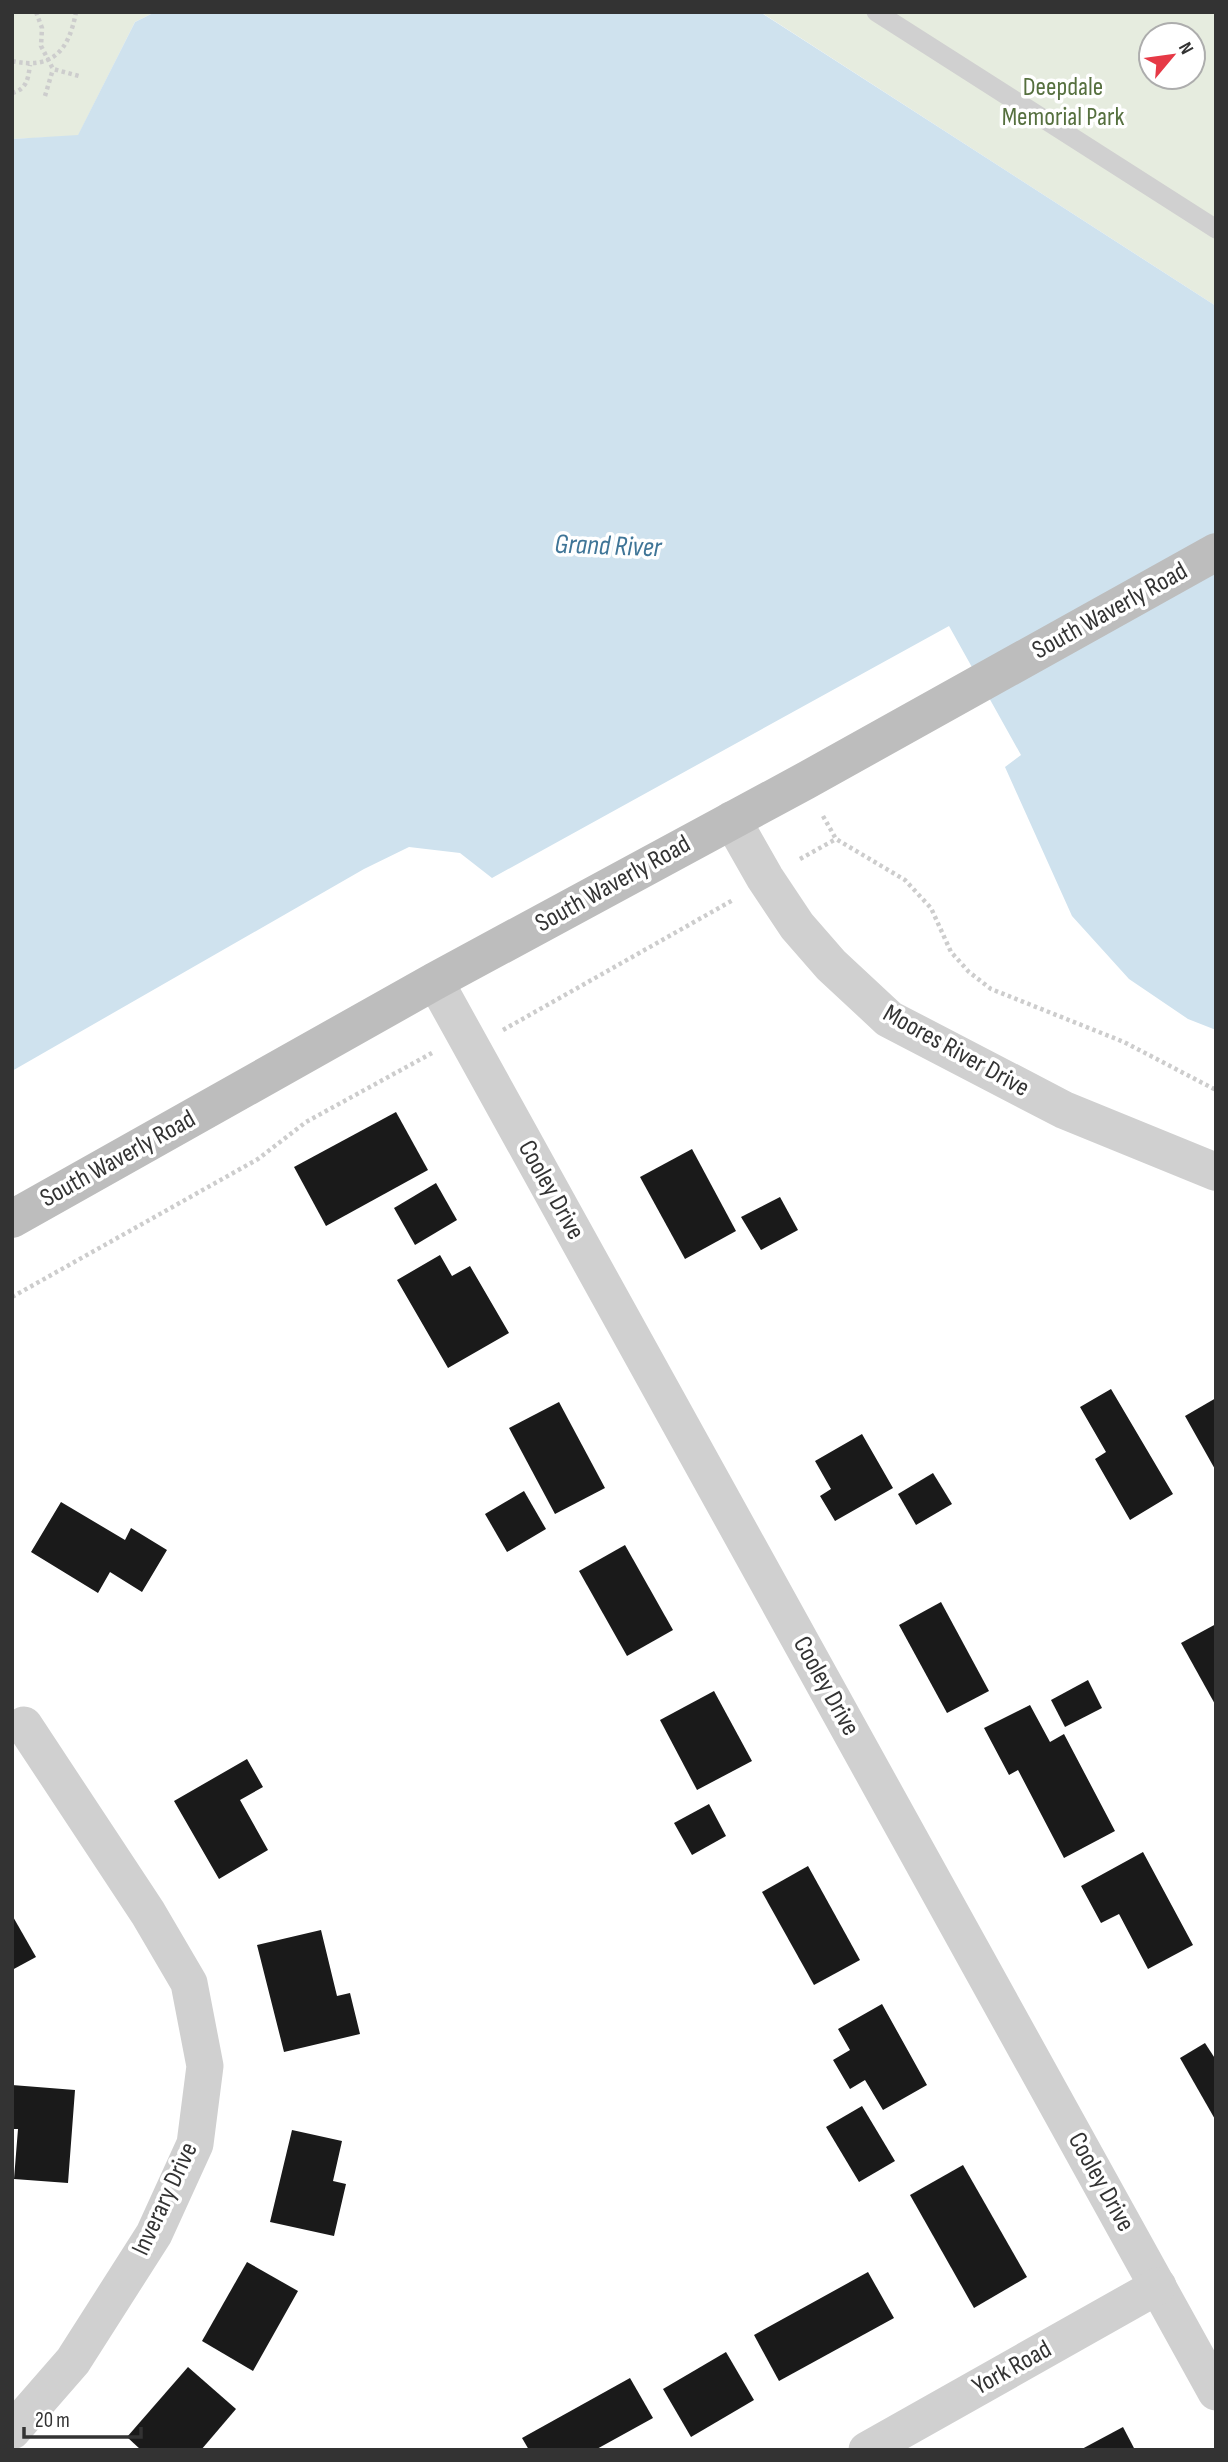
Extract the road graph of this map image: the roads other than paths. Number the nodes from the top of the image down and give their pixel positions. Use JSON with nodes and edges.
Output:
{"nodes":[{"id":1,"x":876,"y":12,"type":"edge"},
{"id":2,"x":1216,"y":229,"type":"edge"},
{"id":3,"x":1216,"y":552,"type":"edge"},
{"id":4,"x":732,"y":820,"type":"junction"},
{"id":5,"x":435,"y":981,"type":"junction"},
{"id":6,"x":1216,"y":1172,"type":"edge"},
{"id":7,"x":12,"y":1219,"type":"edge"},
{"id":8,"x":24,"y":1725,"type":"dead end"},
{"id":9,"x":1158,"y":2286,"type":"junction"},
{"id":10,"x":1216,"y":2392,"type":"edge"},
{"id":11,"x":12,"y":2431,"type":"edge"},
{"id":12,"x":866,"y":2450,"type":"edge"}],
"edges":[{"from":1,"to":2,"type":"lane"},
{"from":3,"to":4,"type":"main road","name":"South Waverly Road"},
{"from":4,"to":5,"type":"main road","name":"South Waverly Road"},
{"from":4,"to":6,"type":"street","name":"Moores River Drive"},
{"from":5,"to":7,"type":"main road","name":"South Waverly Road"},
{"from":5,"to":9,"type":"street","name":"Cooley Drive"},
{"from":8,"to":11,"type":"street","name":"Inverary Drive"},
{"from":9,"to":10,"type":"street","name":"Cooley Drive"},
{"from":9,"to":12,"type":"street","name":"York Road"}]}
